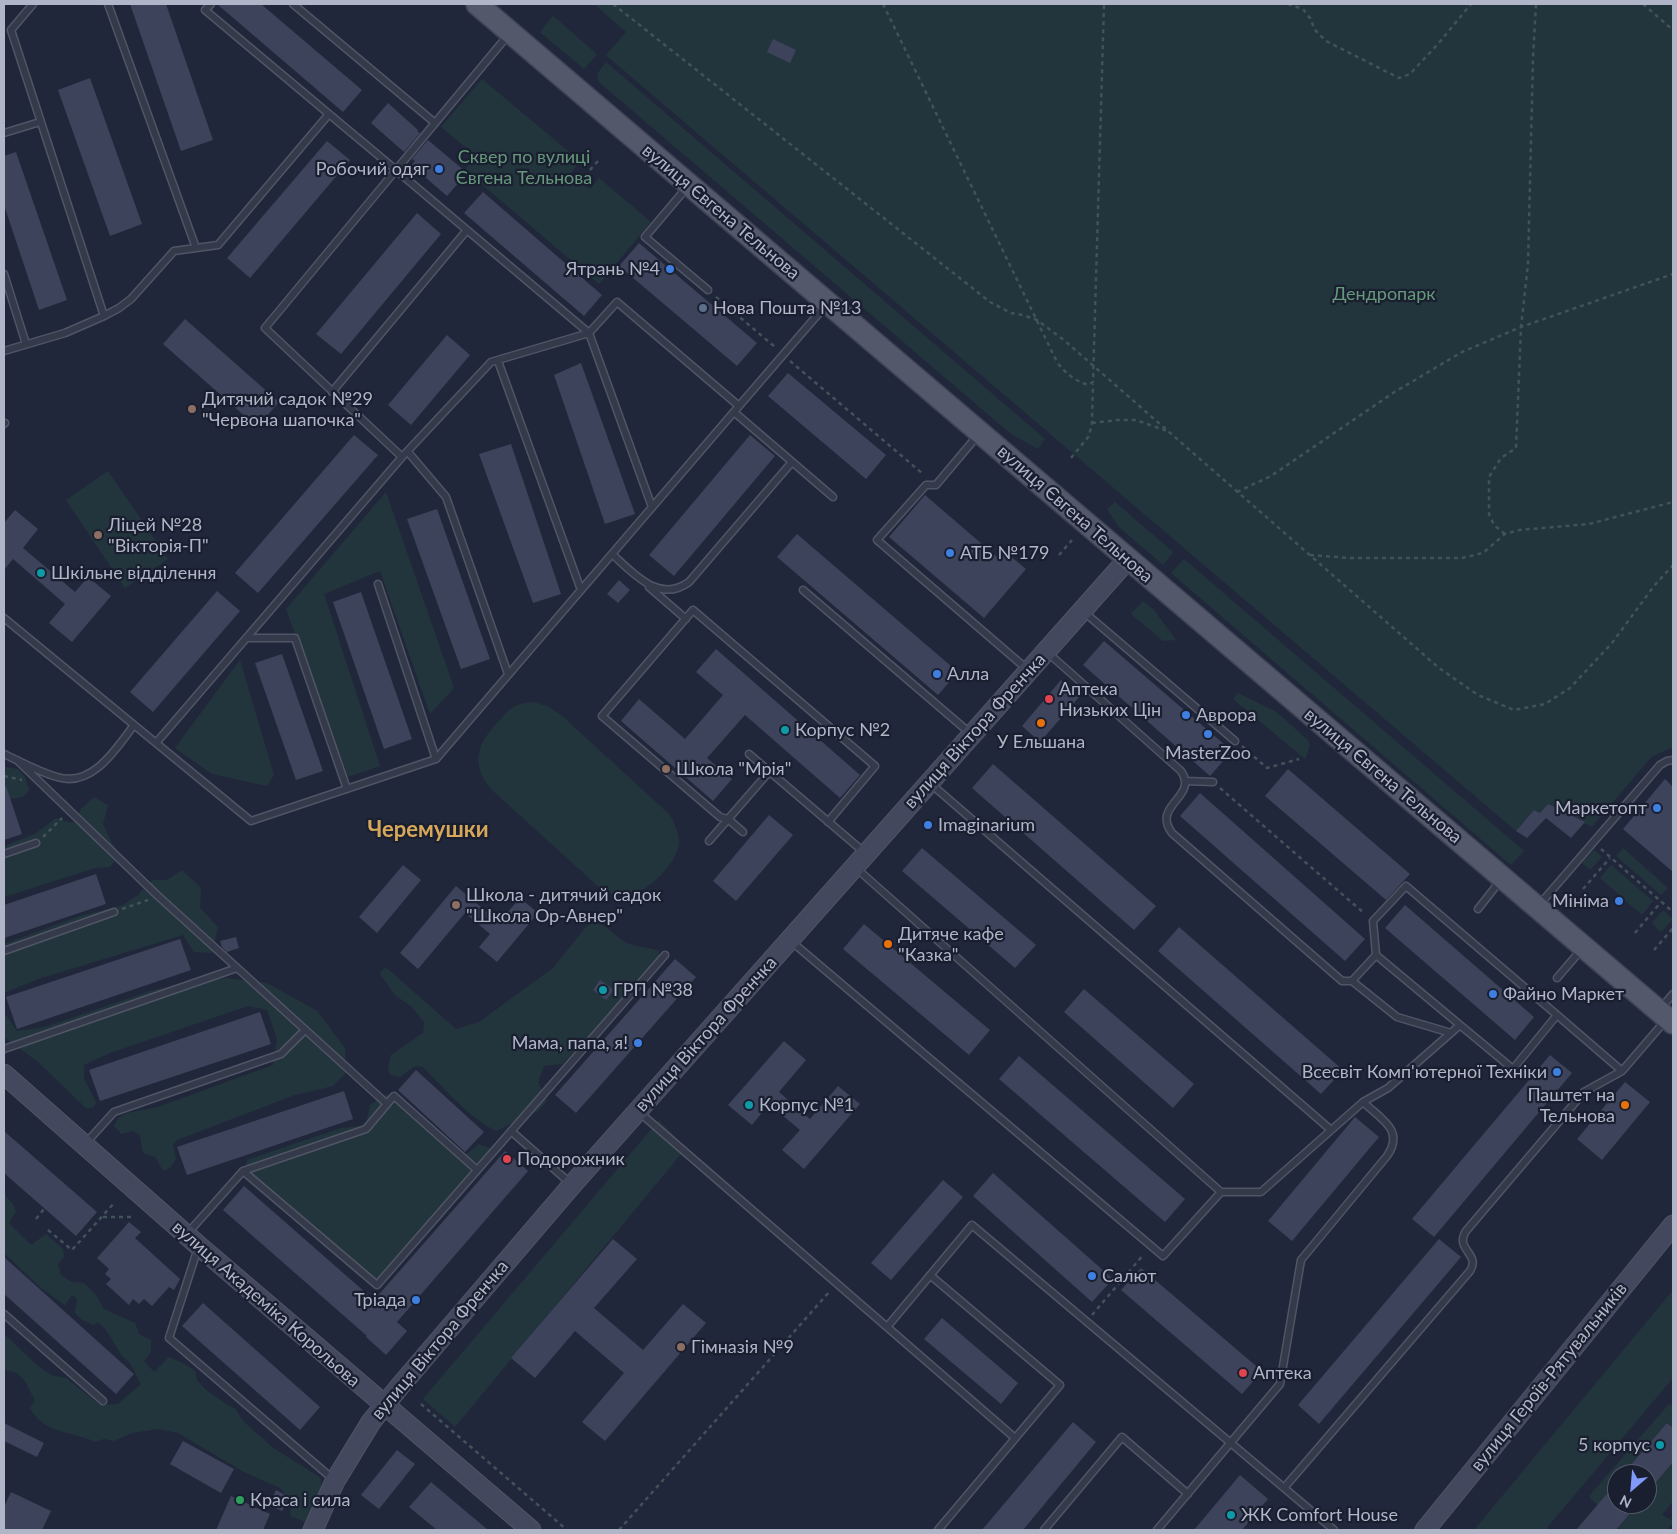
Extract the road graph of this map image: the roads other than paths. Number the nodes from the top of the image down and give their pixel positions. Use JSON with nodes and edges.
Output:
{"nodes":[{"id":1,"x":33,"y":4,"type":"edge"},
{"id":2,"x":108,"y":4,"type":"edge"},
{"id":3,"x":211,"y":4,"type":"edge"},
{"id":4,"x":292,"y":4,"type":"edge"},
{"id":5,"x":477,"y":4,"type":"edge"},
{"id":6,"x":511,"y":32,"type":"junction"},
{"id":7,"x":329,"y":114,"type":"junction"},
{"id":8,"x":40,"y":122,"type":"junction"},
{"id":9,"x":435,"y":123,"type":"junction"},
{"id":10,"x":4,"y":133,"type":"edge"},
{"id":11,"x":396,"y":170,"type":"junction"},
{"id":12,"x":689,"y":184,"type":"junction"},
{"id":13,"x":467,"y":230,"type":"junction"},
{"id":14,"x":196,"y":248,"type":"junction"},
{"id":15,"x":4,"y":274,"type":"edge"},
{"id":16,"x":708,"y":290,"type":"road end"},
{"id":17,"x":828,"y":303,"type":"junction"},
{"id":18,"x":104,"y":316,"type":"junction"},
{"id":19,"x":589,"y":333,"type":"junction"},
{"id":20,"x":26,"y":344,"type":"junction"},
{"id":21,"x":4,"y":351,"type":"edge"},
{"id":22,"x":498,"y":361,"type":"junction"},
{"id":23,"x":332,"y":392,"type":"junction"},
{"id":24,"x":737,"y":409,"type":"junction"},
{"id":25,"x":980,"y":432,"type":"junction"},
{"id":26,"x":405,"y":455,"type":"junction"},
{"id":27,"x":792,"y":462,"type":"junction"},
{"id":28,"x":833,"y":497,"type":"dead end"},
{"id":29,"x":652,"y":507,"type":"junction"},
{"id":30,"x":612,"y":554,"type":"junction"},
{"id":31,"x":1128,"y":560,"type":"junction"},
{"id":32,"x":378,"y":584,"type":"dead end"},
{"id":33,"x":646,"y":584,"type":"junction"},
{"id":34,"x":581,"y":590,"type":"junction"},
{"id":35,"x":803,"y":590,"type":"dead end"},
{"id":36,"x":1083,"y":611,"type":"junction"},
{"id":37,"x":4,"y":618,"type":"edge"},
{"id":38,"x":686,"y":619,"type":"junction"},
{"id":39,"x":248,"y":638,"type":"junction"},
{"id":40,"x":1046,"y":651,"type":"junction"},
{"id":41,"x":1028,"y":670,"type":"junction"},
{"id":42,"x":508,"y":674,"type":"junction"},
{"id":43,"x":134,"y":725,"type":"junction"},
{"id":44,"x":972,"y":735,"type":"junction"},
{"id":45,"x":1235,"y":740,"type":"road end"},
{"id":46,"x":156,"y":743,"type":"junction"},
{"id":47,"x":4,"y":754,"type":"edge"},
{"id":48,"x":749,"y":754,"type":"dead end"},
{"id":49,"x":436,"y":759,"type":"junction"},
{"id":50,"x":17,"y":760,"type":"junction"},
{"id":51,"x":1673,"y":760,"type":"edge"},
{"id":52,"x":769,"y":772,"type":"junction"},
{"id":53,"x":1186,"y":781,"type":"junction"},
{"id":54,"x":929,"y":782,"type":"junction"},
{"id":55,"x":1213,"y":782,"type":"road end"},
{"id":56,"x":347,"y":789,"type":"junction"},
{"id":57,"x":728,"y":819,"type":"junction"},
{"id":58,"x":828,"y":822,"type":"junction"},
{"id":59,"x":743,"y":832,"type":"dead end"},
{"id":60,"x":709,"y":841,"type":"dead end"},
{"id":61,"x":36,"y":843,"type":"road end"},
{"id":62,"x":4,"y":854,"type":"edge"},
{"id":63,"x":860,"y":860,"type":"junction"},
{"id":64,"x":1503,"y":878,"type":"junction"},
{"id":65,"x":1537,"y":907,"type":"junction"},
{"id":66,"x":1478,"y":909,"type":"dead end"},
{"id":67,"x":114,"y":912,"type":"road end"},
{"id":68,"x":790,"y":940,"type":"junction"},
{"id":69,"x":1584,"y":947,"type":"junction"},
{"id":70,"x":4,"y":951,"type":"edge"},
{"id":71,"x":665,"y":955,"type":"dead end"},
{"id":72,"x":1376,"y":955,"type":"junction"},
{"id":73,"x":237,"y":968,"type":"junction"},
{"id":74,"x":1557,"y":978,"type":"dead end"},
{"id":75,"x":1352,"y":981,"type":"junction"},
{"id":76,"x":1673,"y":994,"type":"edge"},
{"id":77,"x":1557,"y":1015,"type":"junction"},
{"id":78,"x":1666,"y":1017,"type":"edge"},
{"id":79,"x":1460,"y":1025,"type":"junction"},
{"id":80,"x":305,"y":1030,"type":"junction"},
{"id":81,"x":1451,"y":1033,"type":"junction"},
{"id":82,"x":4,"y":1049,"type":"edge"},
{"id":83,"x":1622,"y":1071,"type":"junction"},
{"id":84,"x":4,"y":1074,"type":"edge"},
{"id":85,"x":1363,"y":1102,"type":"junction"},
{"id":86,"x":387,"y":1104,"type":"junction"},
{"id":87,"x":638,"y":1111,"type":"junction"},
{"id":88,"x":1331,"y":1130,"type":"junction"},
{"id":89,"x":512,"y":1131,"type":"junction"},
{"id":90,"x":84,"y":1145,"type":"junction"},
{"id":91,"x":477,"y":1170,"type":"junction"},
{"id":92,"x":243,"y":1171,"type":"junction"},
{"id":93,"x":572,"y":1185,"type":"junction"},
{"id":94,"x":1222,"y":1192,"type":"junction"},
{"id":95,"x":1673,"y":1225,"type":"edge"},
{"id":96,"x":192,"y":1240,"type":"junction"},
{"id":97,"x":930,"y":1275,"type":"junction"},
{"id":98,"x":4,"y":1314,"type":"edge"},
{"id":99,"x":887,"y":1327,"type":"junction"},
{"id":100,"x":103,"y":1400,"type":"dead end"},
{"id":101,"x":385,"y":1405,"type":"junction"},
{"id":102,"x":1015,"y":1438,"type":"junction"},
{"id":103,"x":1230,"y":1443,"type":"junction"},
{"id":104,"x":335,"y":1481,"type":"junction"},
{"id":105,"x":1284,"y":1488,"type":"junction"},
{"id":106,"x":1188,"y":1494,"type":"junction"},
{"id":107,"x":313,"y":1530,"type":"edge"},
{"id":108,"x":532,"y":1530,"type":"edge"},
{"id":109,"x":938,"y":1530,"type":"edge"},
{"id":110,"x":1044,"y":1530,"type":"edge"},
{"id":111,"x":1157,"y":1530,"type":"edge"},
{"id":112,"x":1334,"y":1530,"type":"edge"},
{"id":113,"x":1425,"y":1530,"type":"edge"}],
"edges":[{"from":1,"to":8,"type":"lane"},
{"from":2,"to":14,"type":"lane"},
{"from":3,"to":7,"type":"lane"},
{"from":4,"to":9,"type":"lane"},
{"from":5,"to":6,"type":"main road","name":"вулиця Євгена Тельнова"},
{"from":6,"to":9,"type":"lane"},
{"from":6,"to":12,"type":"main road","name":"вулиця Євгена Тельнова"},
{"from":7,"to":11,"type":"lane"},
{"from":7,"to":14,"type":"lane"},
{"from":8,"to":10,"type":"lane"},
{"from":8,"to":18,"type":"lane"},
{"from":9,"to":11,"type":"lane"},
{"from":11,"to":13,"type":"lane"},
{"from":11,"to":23,"type":"lane"},
{"from":12,"to":16,"type":"lane"},
{"from":12,"to":17,"type":"main road","name":"вулиця Євгена Тельнова"},
{"from":13,"to":19,"type":"lane"},
{"from":13,"to":23,"type":"lane"},
{"from":14,"to":18,"type":"lane"},
{"from":15,"to":20,"type":"lane"},
{"from":17,"to":24,"type":"lane"},
{"from":17,"to":25,"type":"main road","name":"вулиця Євгена Тельнова"},
{"from":18,"to":20,"type":"lane"},
{"from":19,"to":22,"type":"lane"},
{"from":19,"to":24,"type":"lane"},
{"from":19,"to":29,"type":"lane"},
{"from":20,"to":21,"type":"lane"},
{"from":22,"to":26,"type":"lane"},
{"from":22,"to":34,"type":"lane"},
{"from":23,"to":26,"type":"lane"},
{"from":24,"to":27,"type":"lane"},
{"from":24,"to":29,"type":"lane"},
{"from":25,"to":31,"type":"main road","name":"вулиця Євгена Тельнова"},
{"from":25,"to":41,"type":"lane"},
{"from":26,"to":39,"type":"lane"},
{"from":26,"to":42,"type":"lane"},
{"from":27,"to":28,"type":"lane"},
{"from":27,"to":33,"type":"lane"},
{"from":29,"to":30,"type":"lane"},
{"from":30,"to":33,"type":"lane"},
{"from":30,"to":34,"type":"lane"},
{"from":31,"to":36,"type":"street","name":"вулиця Віктора Френчка"},
{"from":31,"to":64,"type":"main road","name":"вулиця Євгена Тельнова"},
{"from":32,"to":49,"type":"lane"},
{"from":33,"to":38,"type":"lane"},
{"from":34,"to":42,"type":"lane"},
{"from":35,"to":44,"type":"lane"},
{"from":36,"to":40,"type":"street","name":"вулиця Віктора Френчка"},
{"from":36,"to":45,"type":"lane"},
{"from":37,"to":43,"type":"lane"},
{"from":38,"to":57,"type":"lane"},
{"from":38,"to":58,"type":"lane"},
{"from":39,"to":46,"type":"lane"},
{"from":39,"to":56,"type":"lane"},
{"from":40,"to":41,"type":"street","name":"вулиця Віктора Френчка"},
{"from":40,"to":53,"type":"lane"},
{"from":41,"to":44,"type":"street","name":"вулиця Віктора Френчка"},
{"from":42,"to":49,"type":"lane"},
{"from":43,"to":46,"type":"lane"},
{"from":43,"to":50,"type":"lane"},
{"from":44,"to":54,"type":"street","name":"вулиця Віктора Френчка"},
{"from":46,"to":56,"type":"lane"},
{"from":47,"to":50,"type":"lane"},
{"from":48,"to":52,"type":"lane"},
{"from":49,"to":56,"type":"lane"},
{"from":50,"to":73,"type":"lane"},
{"from":51,"to":65,"type":"lane"},
{"from":52,"to":57,"type":"lane"},
{"from":52,"to":58,"type":"lane"},
{"from":53,"to":55,"type":"lane"},
{"from":53,"to":75,"type":"lane"},
{"from":54,"to":63,"type":"street","name":"вулиця Віктора Френчка"},
{"from":54,"to":88,"type":"lane"},
{"from":57,"to":59,"type":"lane"},
{"from":57,"to":60,"type":"lane"},
{"from":58,"to":63,"type":"lane"},
{"from":61,"to":62,"type":"lane"},
{"from":63,"to":68,"type":"street","name":"вулиця Віктора Френчка"},
{"from":63,"to":94,"type":"lane"},
{"from":64,"to":65,"type":"main road","name":"вулиця Євгена Тельнова"},
{"from":64,"to":66,"type":"lane"},
{"from":65,"to":69,"type":"main road","name":"вулиця Євгена Тельнова"},
{"from":67,"to":70,"type":"lane"},
{"from":68,"to":87,"type":"street","name":"вулиця Віктора Френчка"},
{"from":68,"to":94,"type":"lane"},
{"from":69,"to":74,"type":"lane"},
{"from":69,"to":78,"type":"main road","name":"вулиця Євгена Тельнова"},
{"from":71,"to":89,"type":"lane"},
{"from":72,"to":75,"type":"lane"},
{"from":72,"to":77,"type":"lane"},
{"from":72,"to":79,"type":"lane"},
{"from":73,"to":80,"type":"lane"},
{"from":73,"to":82,"type":"lane"},
{"from":75,"to":81,"type":"lane"},
{"from":76,"to":78,"type":"lane"},
{"from":77,"to":79,"type":"lane"},
{"from":77,"to":83,"type":"lane"},
{"from":78,"to":83,"type":"lane"},
{"from":79,"to":81,"type":"lane"},
{"from":80,"to":86,"type":"lane"},
{"from":80,"to":90,"type":"lane"},
{"from":81,"to":85,"type":"lane"},
{"from":83,"to":105,"type":"lane"},
{"from":84,"to":90,"type":"street","name":"вулиця Академіка Корольова"},
{"from":85,"to":88,"type":"lane"},
{"from":85,"to":103,"type":"lane"},
{"from":86,"to":91,"type":"lane"},
{"from":86,"to":92,"type":"lane"},
{"from":87,"to":93,"type":"street","name":"вулиця Віктора Френчка"},
{"from":87,"to":99,"type":"lane"},
{"from":88,"to":94,"type":"lane"},
{"from":89,"to":91,"type":"lane"},
{"from":89,"to":93,"type":"lane"},
{"from":90,"to":96,"type":"street","name":"вулиця Академіка Корольова"},
{"from":91,"to":92,"type":"lane"},
{"from":92,"to":96,"type":"lane"},
{"from":93,"to":101,"type":"street","name":"вулиця Віктора Френчка"},
{"from":95,"to":113,"type":"street","name":"вулиця Героїв-Рятувальників"},
{"from":96,"to":101,"type":"street","name":"вулиця Академіка Корольова"},
{"from":96,"to":104,"type":"lane"},
{"from":97,"to":99,"type":"lane"},
{"from":97,"to":102,"type":"lane"},
{"from":97,"to":103,"type":"lane"},
{"from":98,"to":100,"type":"lane"},
{"from":99,"to":102,"type":"lane"},
{"from":101,"to":104,"type":"street","name":"вулиця Віктора Френчка"},
{"from":101,"to":108,"type":"street","name":"вулиця Академіка Корольова"},
{"from":102,"to":109,"type":"lane"},
{"from":103,"to":105,"type":"lane"},
{"from":103,"to":106,"type":"lane"},
{"from":104,"to":107,"type":"street","name":"вулиця Віктора Френчка"},
{"from":105,"to":112,"type":"lane"},
{"from":106,"to":110,"type":"lane"},
{"from":106,"to":111,"type":"lane"}]}
